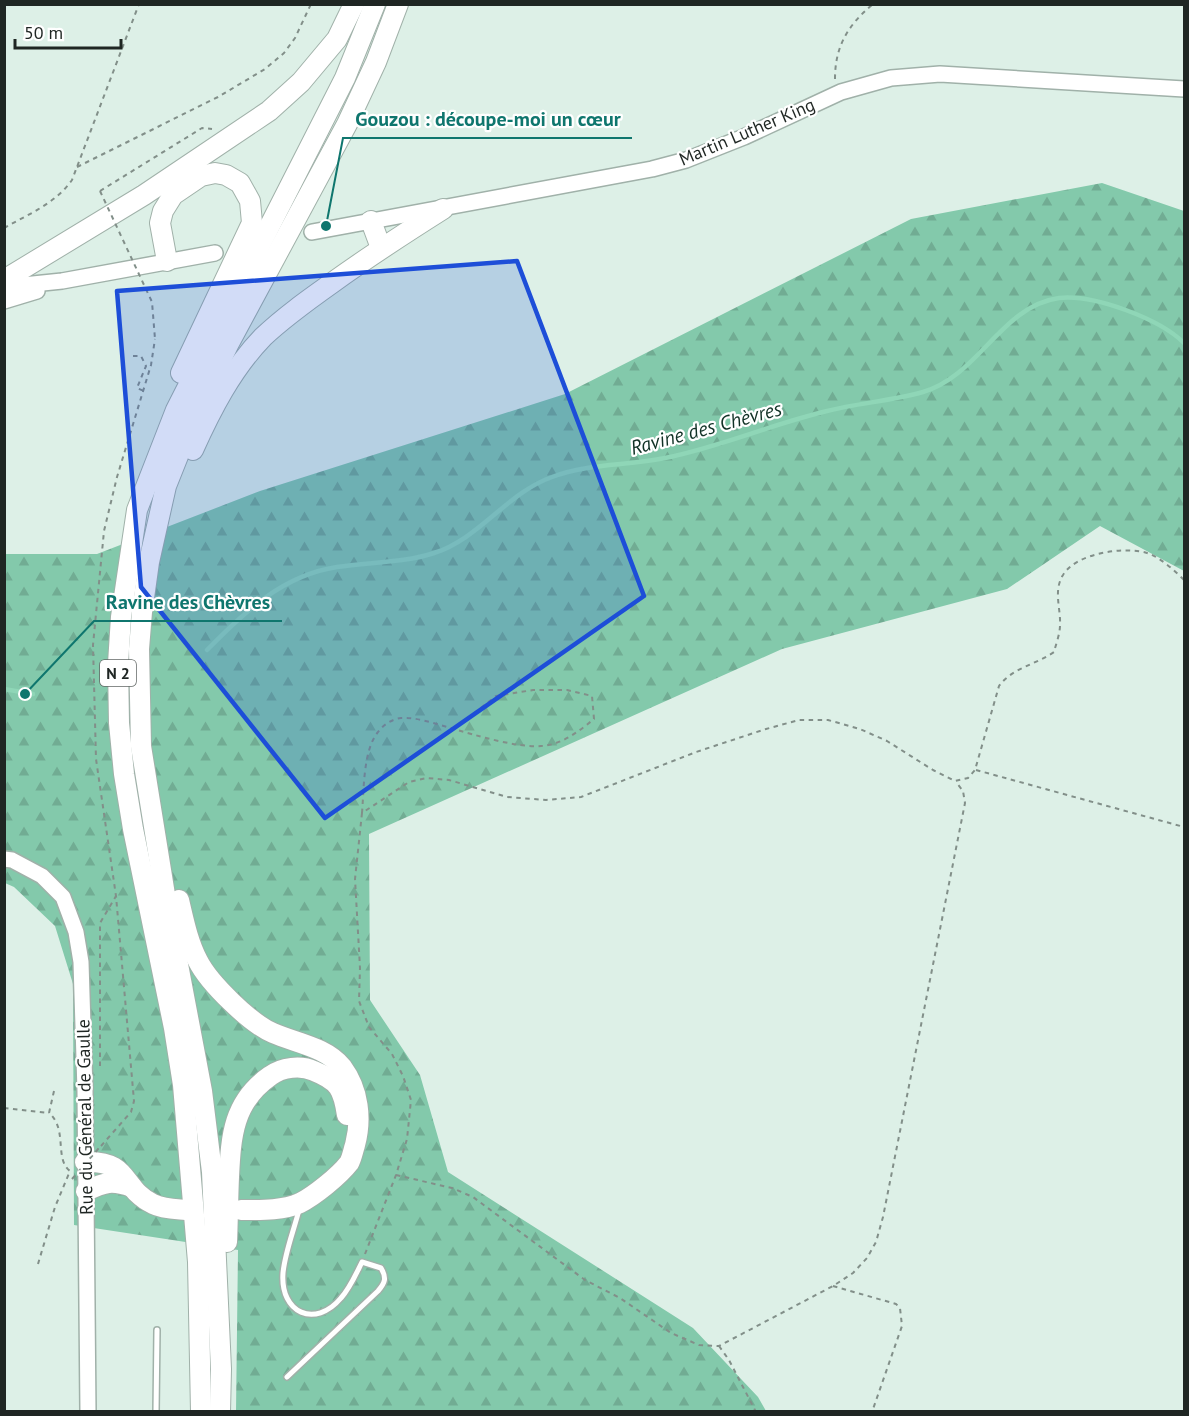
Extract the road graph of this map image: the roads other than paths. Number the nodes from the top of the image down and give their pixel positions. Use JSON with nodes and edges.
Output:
{"nodes":[{"id":1,"x":354,"y":4,"type":"edge"},
{"id":2,"x":375,"y":4,"type":"edge"},
{"id":3,"x":398,"y":4,"type":"edge"},
{"id":4,"x":1185,"y":89,"type":"edge"},
{"id":5,"x":443,"y":209,"type":"junction"},
{"id":6,"x":370,"y":221,"type":"junction"},
{"id":7,"x":312,"y":232,"type":"dead end"},
{"id":8,"x":381,"y":248,"type":"junction"},
{"id":9,"x":215,"y":254,"type":"dead end"},
{"id":10,"x":167,"y":261,"type":"junction"},
{"id":11,"x":4,"y":280,"type":"edge"},
{"id":12,"x":62,"y":281,"type":"junction"},
{"id":13,"x":4,"y":287,"type":"edge"},
{"id":14,"x":4,"y":301,"type":"edge"},
{"id":15,"x":137,"y":510,"type":"junction"},
{"id":16,"x":139,"y":649,"type":"junction"},
{"id":17,"x":141,"y":747,"type":"junction"},
{"id":18,"x":4,"y":859,"type":"edge"},
{"id":19,"x":80,"y":1167,"type":"junction"},
{"id":20,"x":332,"y":1180,"type":"junction"},
{"id":21,"x":79,"y":1185,"type":"junction"},
{"id":22,"x":132,"y":1187,"type":"junction"},
{"id":23,"x":301,"y":1203,"type":"junction"},
{"id":24,"x":186,"y":1210,"type":"dead end"},
{"id":25,"x":241,"y":1210,"type":"dead end"},
{"id":26,"x":157,"y":1330,"type":"dead end"},
{"id":27,"x":221,"y":1369,"type":"junction"},
{"id":28,"x":287,"y":1377,"type":"dead end"},
{"id":29,"x":88,"y":1412,"type":"edge"},
{"id":30,"x":156,"y":1412,"type":"edge"},
{"id":31,"x":201,"y":1412,"type":"edge"},
{"id":32,"x":220,"y":1412,"type":"edge"}],
"edges":[{"from":1,"to":11,"type":"highway"},
{"from":2,"to":15,"type":"highway","number":"N 2"},
{"from":3,"to":16,"type":"highway","number":"N 2"},
{"from":4,"to":5,"type":"street","name":"Martin Luther King"},
{"from":5,"to":6,"type":"street","name":"Martin Luther King"},
{"from":5,"to":8,"type":"highway"},
{"from":6,"to":7,"type":"street","name":"Martin Luther King"},
{"from":6,"to":8,"type":"highway"},
{"from":8,"to":16,"type":"highway"},
{"from":9,"to":10,"type":"street"},
{"from":10,"to":12,"type":"street"},
{"from":10,"to":15,"type":"highway"},
{"from":12,"to":13,"type":"street"},
{"from":12,"to":14,"type":"street"},
{"from":15,"to":31,"type":"highway","number":"N 2"},
{"from":16,"to":17,"type":"highway","number":"N 2"},
{"from":17,"to":20,"type":"highway"},
{"from":17,"to":27,"type":"highway","number":"N 2"},
{"from":18,"to":19,"type":"street","name":"Rue du Général de Gaulle"},
{"from":19,"to":21,"type":"street","name":"Rue du Général de Gaulle"},
{"from":19,"to":22,"type":"highway"},
{"from":20,"to":23,"type":"highway"},
{"from":20,"to":27,"type":"highway"},
{"from":21,"to":22,"type":"highway"},
{"from":21,"to":29,"type":"street","name":"Rue du Général de Gaulle"},
{"from":22,"to":24,"type":"highway"},
{"from":23,"to":25,"type":"highway"},
{"from":23,"to":28,"type":"lane"},
{"from":26,"to":30,"type":"lane"},
{"from":27,"to":32,"type":"highway","number":"N 2"}]}
